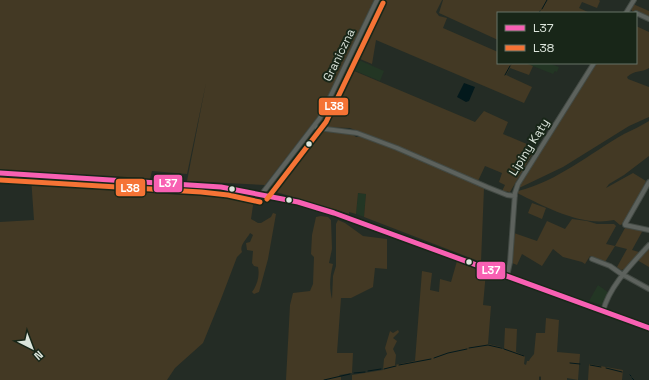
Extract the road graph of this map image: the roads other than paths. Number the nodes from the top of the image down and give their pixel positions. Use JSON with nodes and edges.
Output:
{"nodes":[{"id":1,"x":378,"y":0,"type":"edge"},
{"id":2,"x":634,"y":0,"type":"edge"},
{"id":3,"x":627,"y":11,"type":"edge"},
{"id":4,"x":637,"y":13,"type":"edge"},
{"id":5,"x":649,"y":19,"type":"edge"},
{"id":6,"x":593,"y":64,"type":"edge"},
{"id":7,"x":314,"y":126,"type":"junction"},
{"id":8,"x":0,"y":173,"type":"edge"},
{"id":9,"x":649,"y":182,"type":"edge"},
{"id":10,"x":261,"y":195,"type":"junction"},
{"id":11,"x":515,"y":196,"type":"junction"},
{"id":12,"x":649,"y":230,"type":"edge"},
{"id":13,"x":649,"y":245,"type":"edge"},
{"id":14,"x":592,"y":259,"type":"dead end"},
{"id":15,"x":623,"y":274,"type":"junction"},
{"id":16,"x":506,"y":276,"type":"junction"},
{"id":17,"x":649,"y":288,"type":"edge"},
{"id":18,"x":603,"y":311,"type":"junction"},
{"id":19,"x":649,"y":328,"type":"edge"}],
"edges":[{"from":1,"to":7,"type":"street","name":"Graniczna"},
{"from":2,"to":3,"type":"street"},
{"from":4,"to":5,"type":"street"},
{"from":6,"to":11,"type":"street","name":"Lipiny Kąty"},
{"from":7,"to":10,"type":"street","name":"Graniczna"},
{"from":7,"to":11,"type":"street"},
{"from":8,"to":10,"type":"street"},
{"from":9,"to":12,"type":"street"},
{"from":10,"to":16,"type":"street"},
{"from":11,"to":16,"type":"street","name":"Lipiny Kąty"},
{"from":13,"to":15,"type":"street"},
{"from":14,"to":15,"type":"street"},
{"from":15,"to":17,"type":"street"},
{"from":15,"to":18,"type":"street"},
{"from":16,"to":18,"type":"street"},
{"from":18,"to":19,"type":"street"}]}
